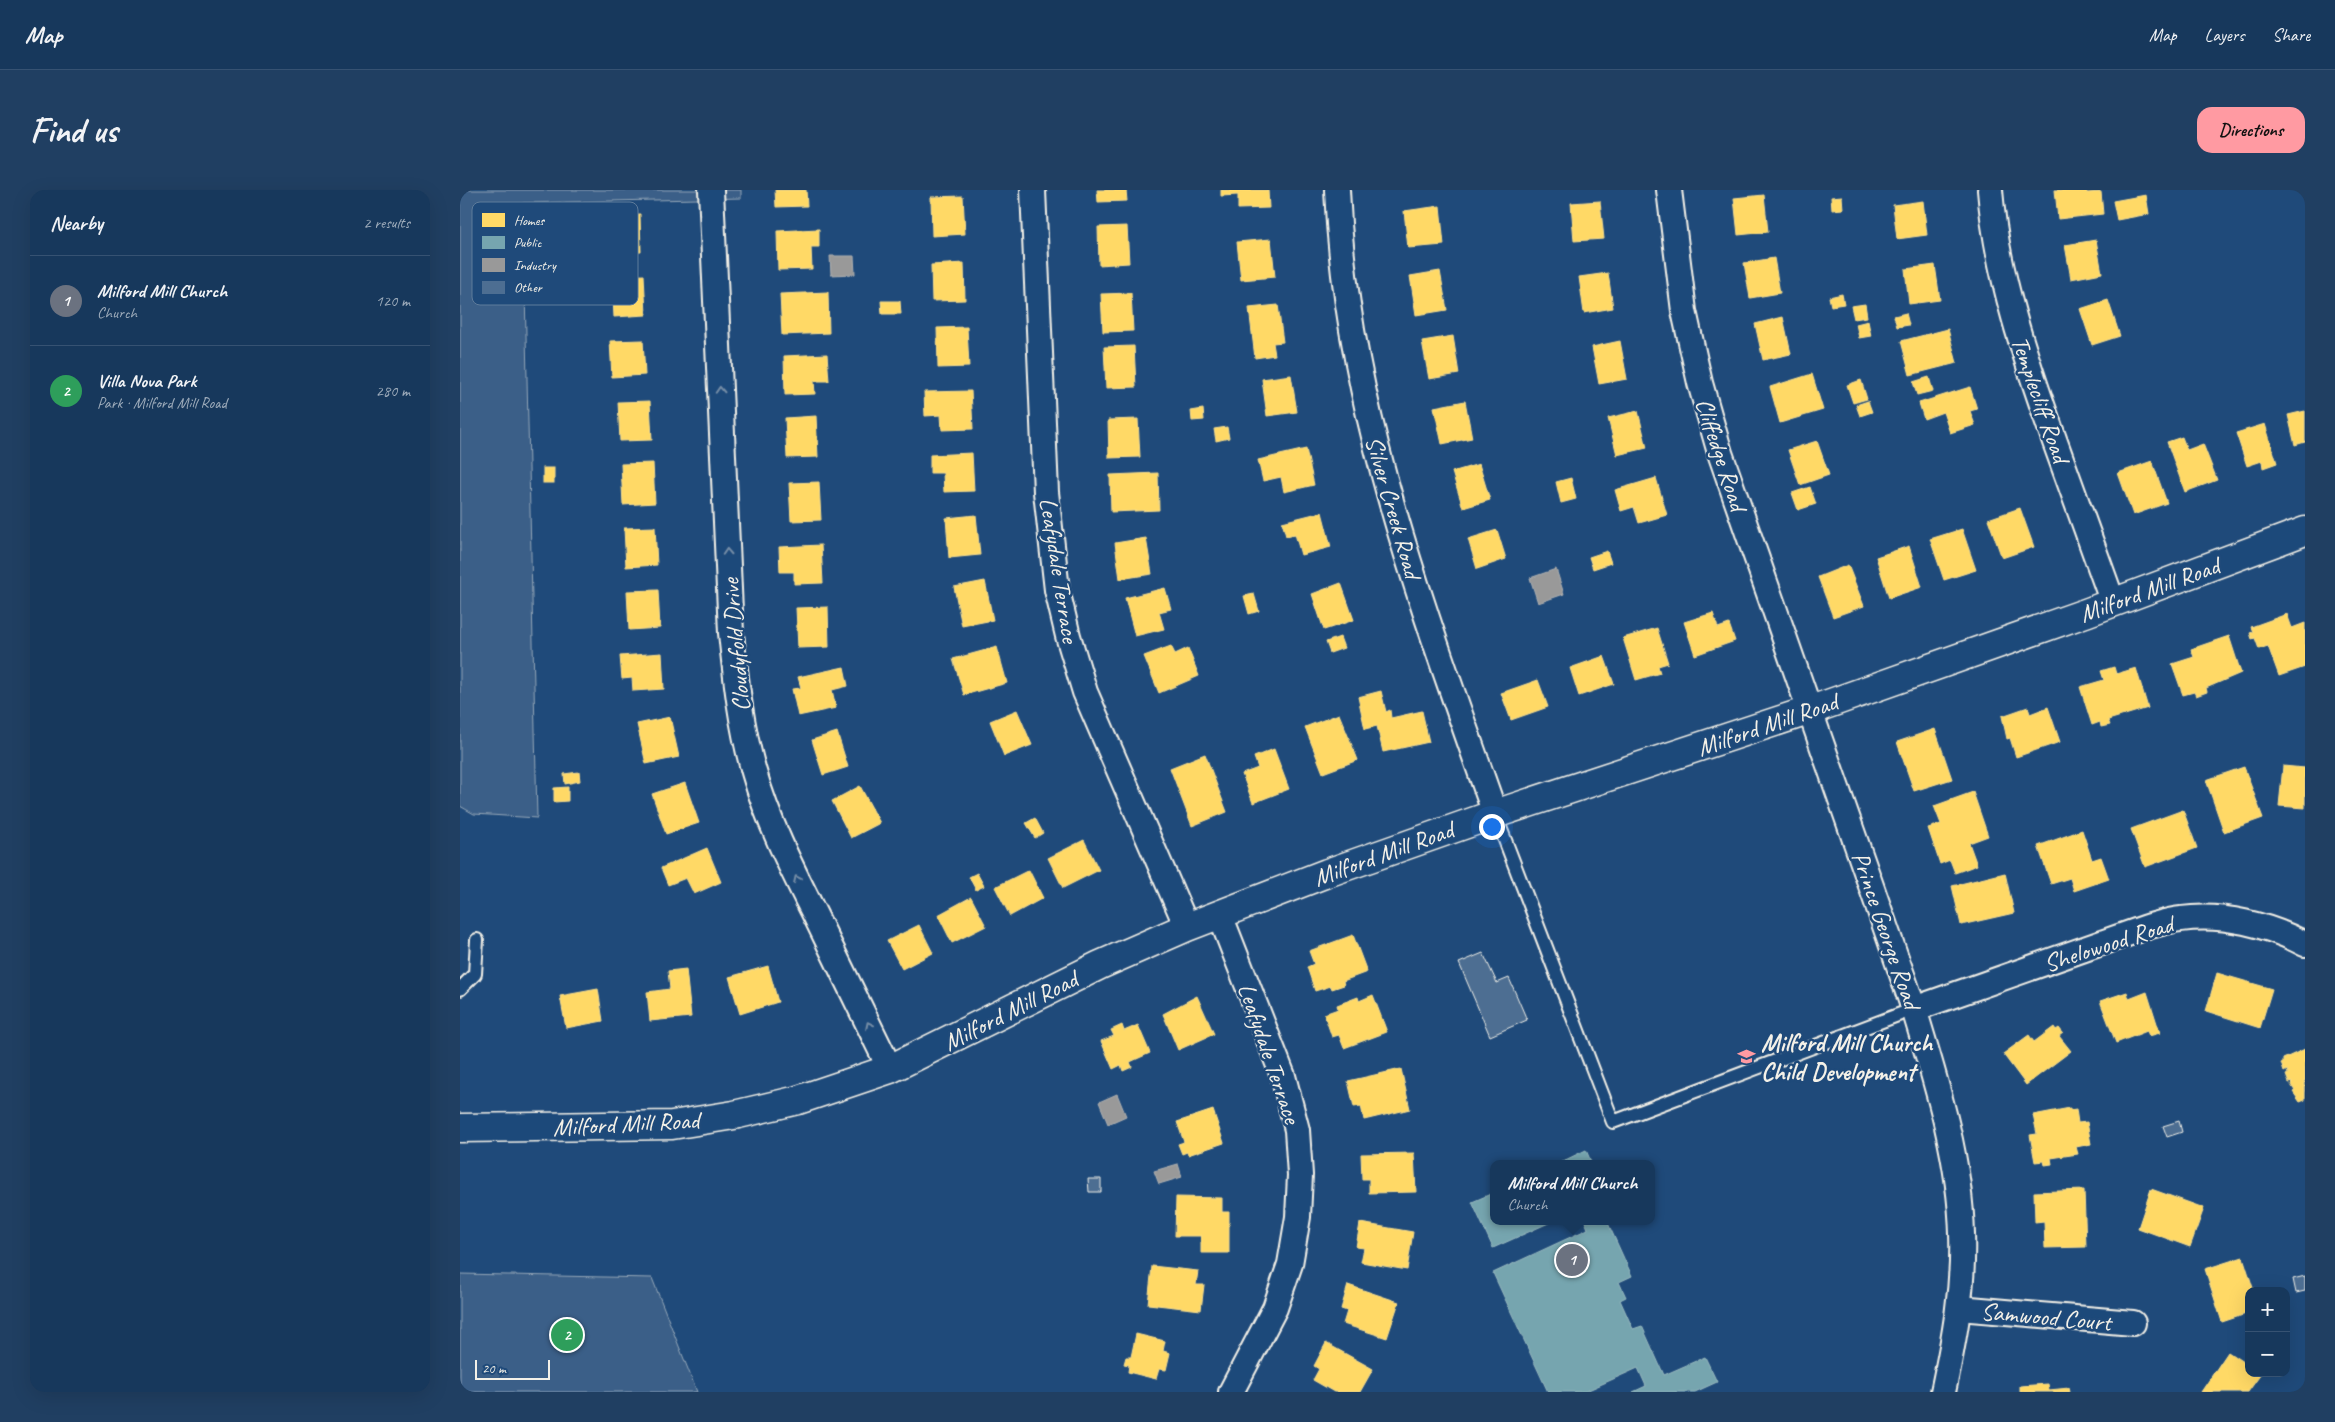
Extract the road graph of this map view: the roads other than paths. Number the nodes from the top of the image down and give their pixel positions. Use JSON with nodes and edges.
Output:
{"nodes":[{"id":1,"x":712,"y":190,"type":"edge"},
{"id":2,"x":1033,"y":190,"type":"edge"},
{"id":3,"x":1337,"y":190,"type":"edge"},
{"id":4,"x":1670,"y":190,"type":"edge"},
{"id":5,"x":1990,"y":190,"type":"edge"},
{"id":6,"x":2305,"y":531,"type":"edge"},
{"id":7,"x":2113,"y":603,"type":"junction"},
{"id":8,"x":1811,"y":710,"type":"junction"},
{"id":9,"x":1495,"y":814,"type":"junction"},
{"id":10,"x":1220,"y":914,"type":"junction"},
{"id":11,"x":1187,"y":927,"type":"junction"},
{"id":12,"x":477,"y":940,"type":"dead end"},
{"id":13,"x":2305,"y":944,"type":"edge"},
{"id":14,"x":460,"y":989,"type":"edge"},
{"id":15,"x":1914,"y":1008,"type":"junction"},
{"id":16,"x":890,"y":1069,"type":"junction"},
{"id":17,"x":460,"y":1128,"type":"edge"},
{"id":18,"x":1959,"y":1308,"type":"junction"},
{"id":19,"x":2133,"y":1323,"type":"dead end"},
{"id":20,"x":1231,"y":1392,"type":"edge"},
{"id":21,"x":1943,"y":1392,"type":"edge"}],
"edges":[{"from":16,"to":1,"type":"street","name":"Cloudyfold Drive","one_way":true},
{"from":2,"to":11,"type":"street","name":"Leafydale Terrace"},
{"from":3,"to":9,"type":"street","name":"Silver Creek Road"},
{"from":4,"to":8,"type":"street","name":"Cliffedge Road"},
{"from":5,"to":7,"type":"street","name":"Templecliff Road"},
{"from":6,"to":7,"type":"main road","name":"Milford Mill Road"},
{"from":7,"to":8,"type":"main road","name":"Milford Mill Road"},
{"from":8,"to":9,"type":"main road","name":"Milford Mill Road"},
{"from":8,"to":15,"type":"street","name":"Prince George Road"},
{"from":9,"to":10,"type":"main road","name":"Milford Mill Road"},
{"from":9,"to":15,"type":"lane"},
{"from":10,"to":11,"type":"main road","name":"Milford Mill Road"},
{"from":10,"to":20,"type":"street","name":"Leafydale Terrace"},
{"from":11,"to":16,"type":"main road","name":"Milford Mill Road"},
{"from":12,"to":14,"type":"lane"},
{"from":13,"to":15,"type":"street","name":"Shelowood Road"},
{"from":15,"to":18,"type":"street","name":"Prince George Road"},
{"from":16,"to":17,"type":"main road","name":"Milford Mill Road"},
{"from":18,"to":19,"type":"street","name":"Samwood Court"},
{"from":18,"to":21,"type":"street","name":"Prince George Road"}]}
